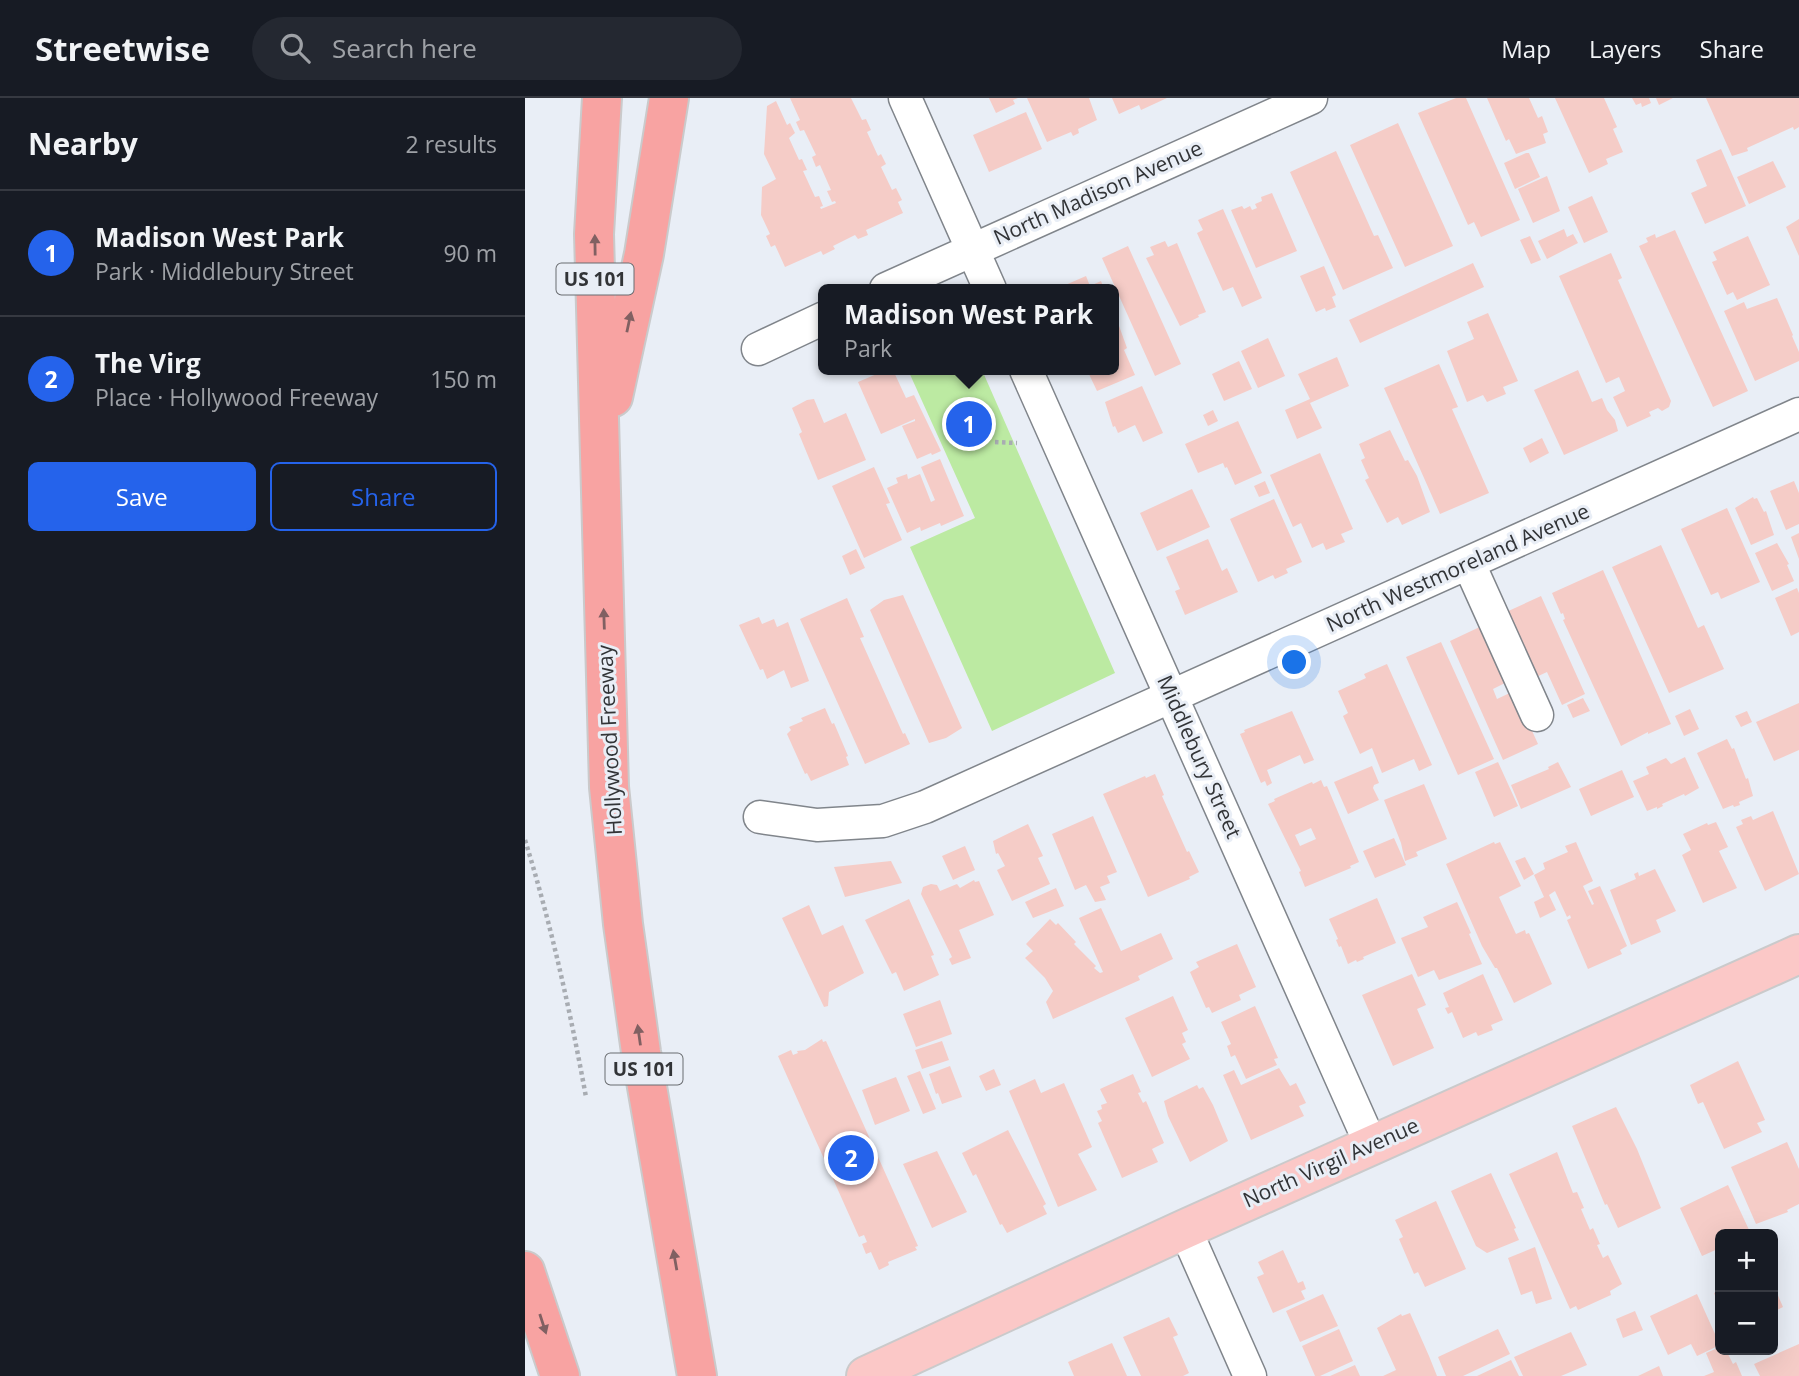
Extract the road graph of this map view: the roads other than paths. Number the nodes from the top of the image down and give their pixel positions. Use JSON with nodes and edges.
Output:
{"nodes":[{"id":1,"x":602,"y":98,"type":"edge"},
{"id":2,"x":669,"y":98,"type":"edge"},
{"id":3,"x":905,"y":98,"type":"edge"},
{"id":4,"x":1311,"y":98,"type":"edge"},
{"id":5,"x":972,"y":250,"type":"junction"},
{"id":6,"x":897,"y":284,"type":"edge"},
{"id":7,"x":988,"y":284,"type":"edge"},
{"id":8,"x":818,"y":321,"type":"edge"},
{"id":9,"x":758,"y":349,"type":"dead end"},
{"id":10,"x":1028,"y":375,"type":"edge"},
{"id":11,"x":1799,"y":414,"type":"edge"},
{"id":12,"x":600,"y":461,"type":"junction"},
{"id":13,"x":1469,"y":564,"type":"junction"},
{"id":14,"x":1171,"y":696,"type":"junction"},
{"id":15,"x":1537,"y":715,"type":"dead end"},
{"id":16,"x":760,"y":817,"type":"dead end"},
{"id":17,"x":1799,"y":954,"type":"edge"},
{"id":18,"x":1371,"y":1145,"type":"junction"},
{"id":19,"x":1185,"y":1229,"type":"junction"},
{"id":20,"x":525,"y":1271,"type":"edge"},
{"id":21,"x":560,"y":1376,"type":"edge"},
{"id":22,"x":697,"y":1376,"type":"edge"},
{"id":23,"x":866,"y":1376,"type":"edge"},
{"id":24,"x":1250,"y":1376,"type":"edge"}],
"edges":[{"from":12,"to":1,"type":"highway","name":"Hollywood Freeway","number":"US 101","one_way":true},
{"from":12,"to":2,"type":"highway","one_way":true},
{"from":3,"to":5,"type":"street"},
{"from":4,"to":5,"type":"street","name":"North Madison Avenue"},
{"from":5,"to":6,"type":"street","name":"North Madison Avenue"},
{"from":5,"to":7,"type":"street"},
{"from":8,"to":9,"type":"street"},
{"from":10,"to":14,"type":"street","name":"Middlebury Street"},
{"from":11,"to":13,"type":"street","name":"North Westmoreland Avenue"},
{"from":22,"to":12,"type":"highway","name":"Hollywood Freeway","number":"US 101","one_way":true},
{"from":13,"to":14,"type":"street","name":"North Westmoreland Avenue"},
{"from":13,"to":15,"type":"street"},
{"from":14,"to":16,"type":"street","name":"North Westmoreland Avenue"},
{"from":14,"to":18,"type":"street","name":"Middlebury Street"},
{"from":17,"to":18,"type":"main road","name":"North Virgil Avenue"},
{"from":18,"to":19,"type":"main road","name":"North Virgil Avenue"},
{"from":19,"to":23,"type":"main road","name":"North Virgil Avenue"},
{"from":19,"to":24,"type":"street"},
{"from":20,"to":21,"type":"highway","one_way":true}]}
